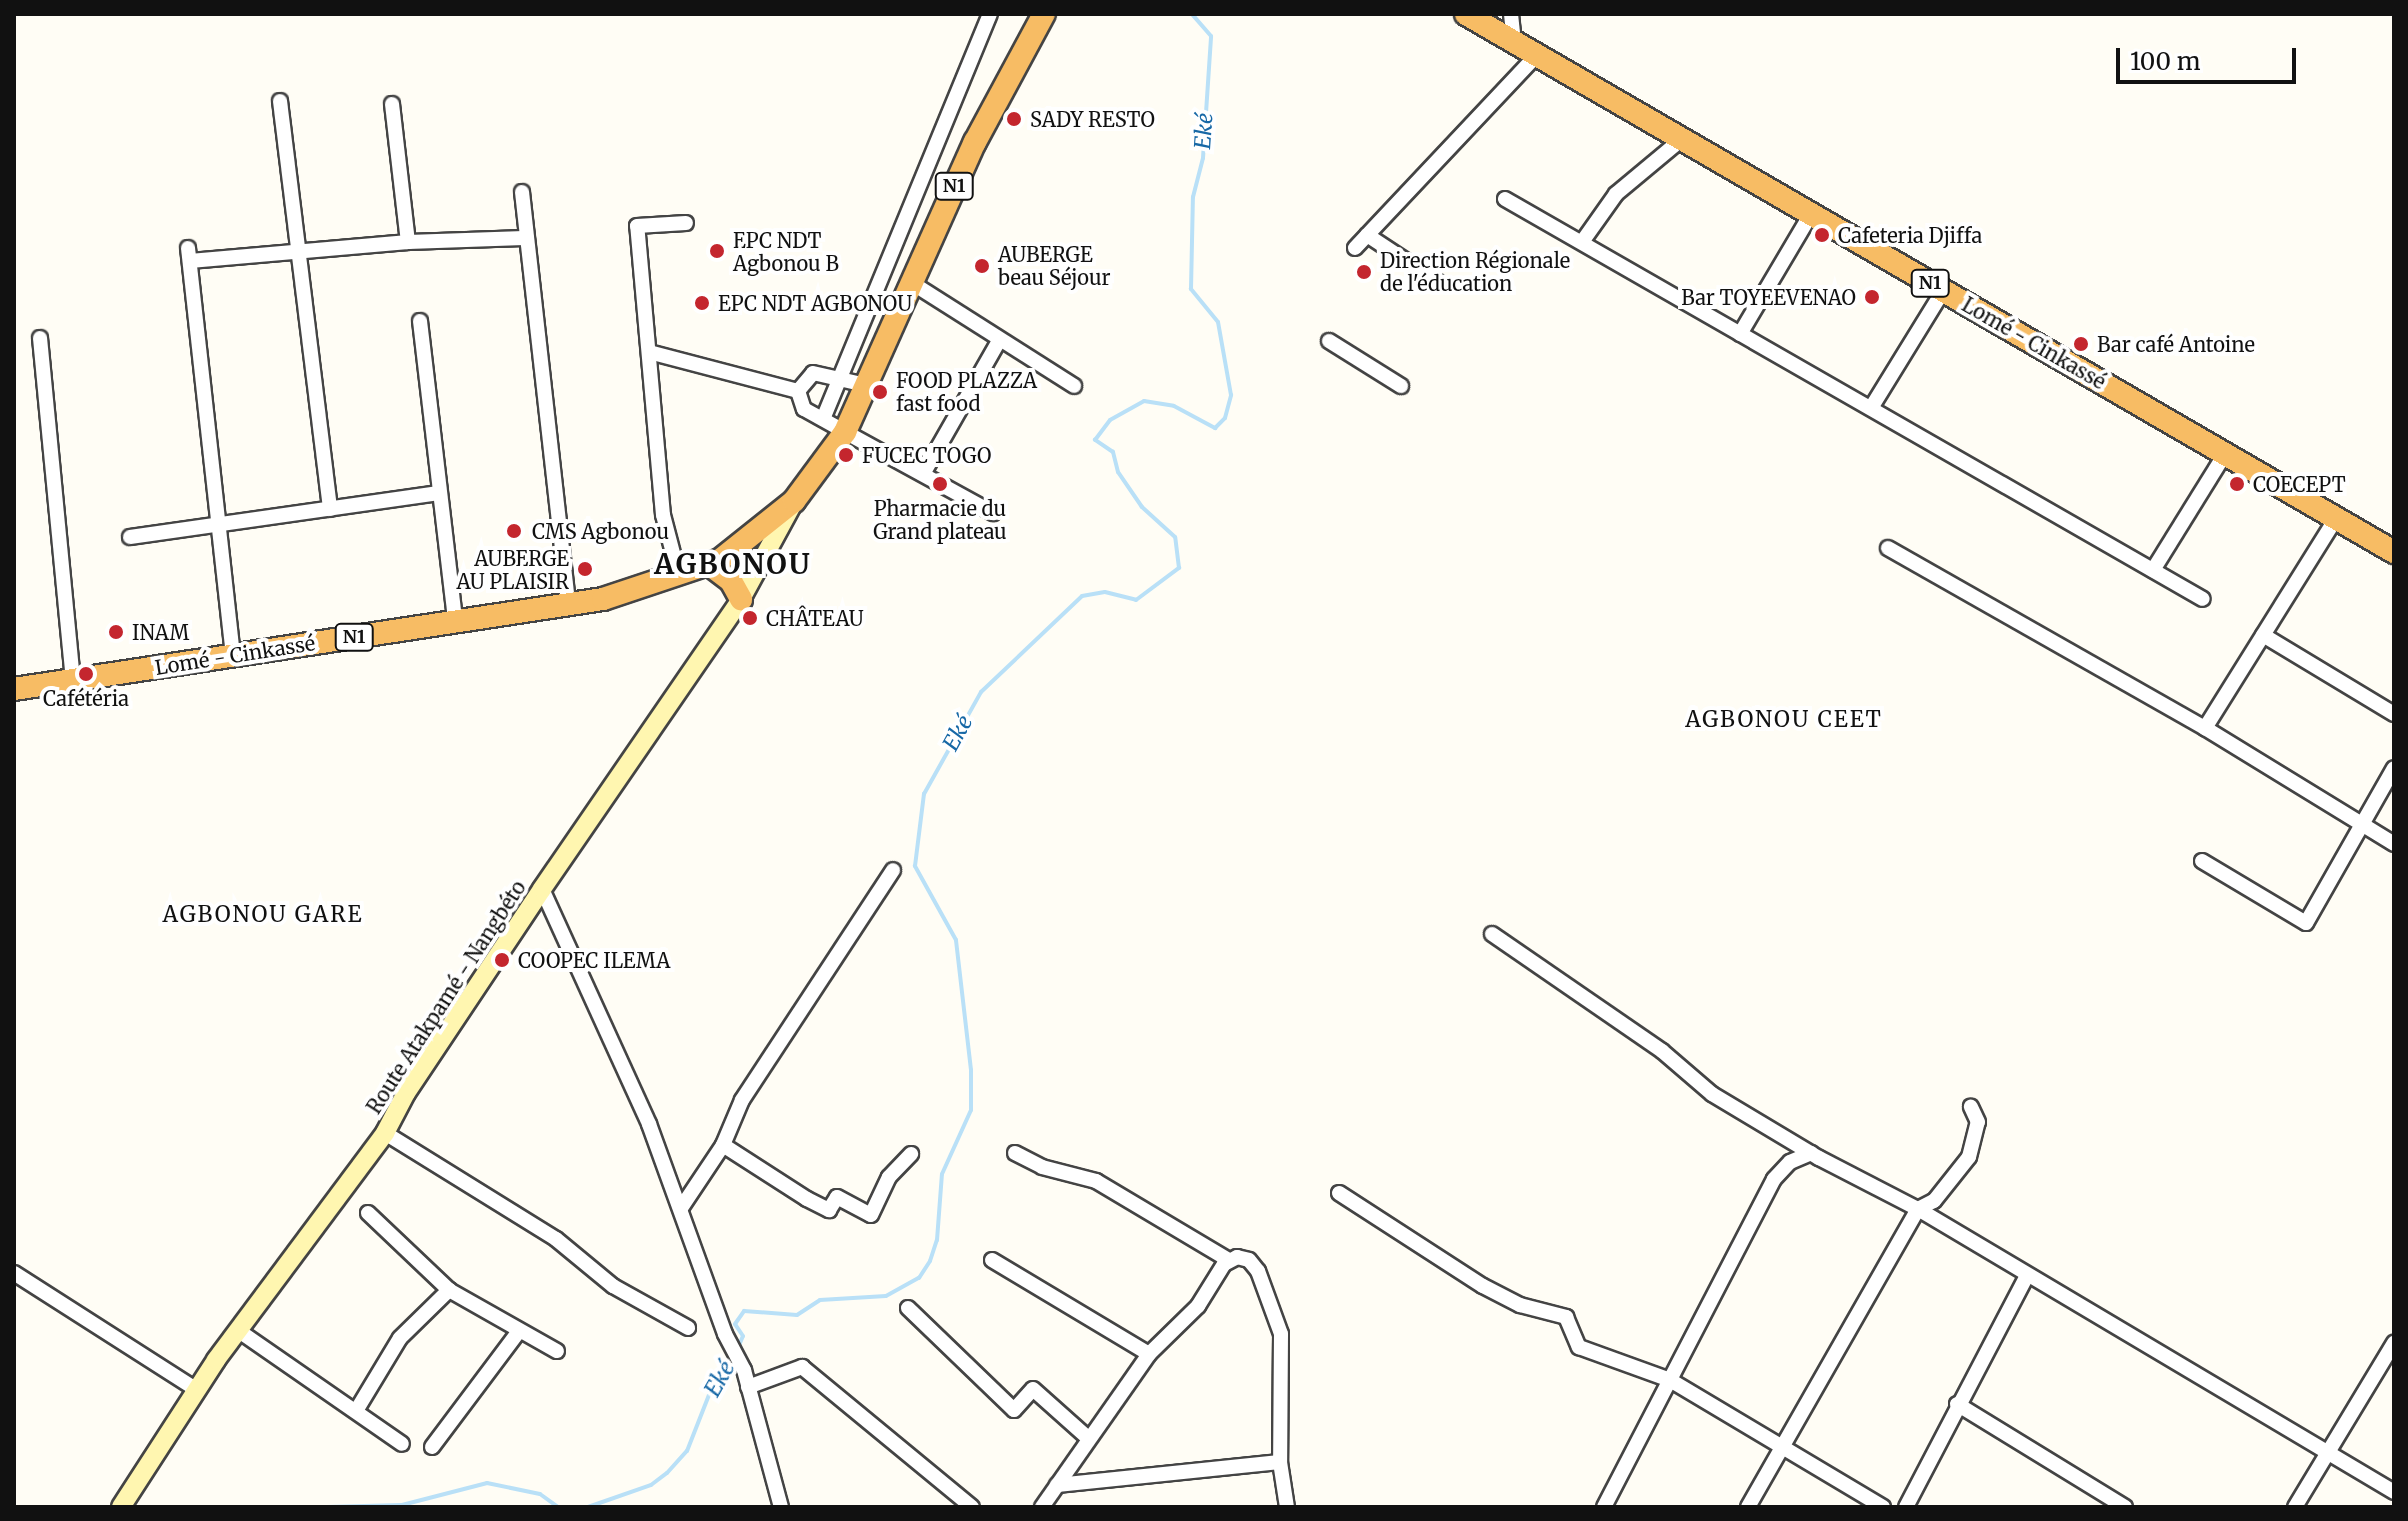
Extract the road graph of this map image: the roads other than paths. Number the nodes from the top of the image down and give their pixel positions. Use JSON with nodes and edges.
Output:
{"nodes":[{"id":1,"x":990,"y":14,"type":"edge"},
{"id":2,"x":1044,"y":14,"type":"edge"},
{"id":3,"x":1466,"y":14,"type":"edge"},
{"id":4,"x":1511,"y":14,"type":"edge"},
{"id":5,"x":1514,"y":42,"type":"junction"},
{"id":6,"x":1537,"y":55,"type":"junction"},
{"id":7,"x":280,"y":101,"type":"dead end"},
{"id":8,"x":392,"y":104,"type":"dead end"},
{"id":9,"x":1682,"y":139,"type":"junction"},
{"id":10,"x":522,"y":192,"type":"dead end"},
{"id":11,"x":1505,"y":199,"type":"dead end"},
{"id":12,"x":1811,"y":214,"type":"junction"},
{"id":13,"x":686,"y":223,"type":"dead end"},
{"id":14,"x":1367,"y":235,"type":"junction"},
{"id":15,"x":524,"y":238,"type":"junction"},
{"id":16,"x":408,"y":242,"type":"junction"},
{"id":17,"x":1582,"y":242,"type":"junction"},
{"id":18,"x":1355,"y":248,"type":"dead end"},
{"id":19,"x":299,"y":251,"type":"junction"},
{"id":20,"x":1438,"y":282,"type":"dead end"},
{"id":21,"x":912,"y":283,"type":"junction"},
{"id":22,"x":1943,"y":291,"type":"junction"},
{"id":23,"x":420,"y":321,"type":"dead end"},
{"id":24,"x":1740,"y":334,"type":"junction"},
{"id":25,"x":40,"y":338,"type":"dead end"},
{"id":26,"x":999,"y":341,"type":"junction"},
{"id":27,"x":1329,"y":341,"type":"dead end"},
{"id":28,"x":649,"y":352,"type":"junction"},
{"id":29,"x":876,"y":364,"type":"junction"},
{"id":30,"x":850,"y":381,"type":"junction"},
{"id":31,"x":1074,"y":386,"type":"dead end"},
{"id":32,"x":1401,"y":386,"type":"dead end"},
{"id":33,"x":798,"y":391,"type":"junction"},
{"id":34,"x":1871,"y":408,"type":"junction"},
{"id":35,"x":835,"y":426,"type":"junction"},
{"id":36,"x":2225,"y":454,"type":"junction"},
{"id":37,"x":923,"y":474,"type":"junction"},
{"id":38,"x":439,"y":493,"type":"junction"},
{"id":39,"x":794,"y":501,"type":"junction"},
{"id":40,"x":330,"y":509,"type":"junction"},
{"id":41,"x":993,"y":513,"type":"dead end"},
{"id":42,"x":2336,"y":518,"type":"junction"},
{"id":43,"x":218,"y":525,"type":"junction"},
{"id":44,"x":130,"y":537,"type":"dead end"},
{"id":45,"x":1888,"y":548,"type":"dead end"},
{"id":46,"x":2394,"y":552,"type":"edge"},
{"id":47,"x":2153,"y":570,"type":"junction"},
{"id":48,"x":693,"y":571,"type":"junction"},
{"id":49,"x":741,"y":599,"type":"junction"},
{"id":50,"x":2203,"y":599,"type":"dead end"},
{"id":51,"x":568,"y":604,"type":"junction"},
{"id":52,"x":455,"y":621,"type":"junction"},
{"id":53,"x":2263,"y":635,"type":"junction"},
{"id":54,"x":233,"y":656,"type":"junction"},
{"id":55,"x":73,"y":680,"type":"junction"},
{"id":56,"x":14,"y":689,"type":"edge"},
{"id":57,"x":2394,"y":714,"type":"edge"},
{"id":58,"x":2205,"y":728,"type":"junction"},
{"id":59,"x":2394,"y":768,"type":"edge"},
{"id":60,"x":2361,"y":824,"type":"junction"},
{"id":61,"x":2394,"y":844,"type":"edge"},
{"id":62,"x":2202,"y":861,"type":"dead end"},
{"id":63,"x":893,"y":870,"type":"dead end"},
{"id":64,"x":542,"y":889,"type":"junction"},
{"id":65,"x":1492,"y":934,"type":"dead end"},
{"id":66,"x":1971,"y":1107,"type":"dead end"},
{"id":67,"x":385,"y":1133,"type":"junction"},
{"id":68,"x":723,"y":1145,"type":"junction"},
{"id":69,"x":1015,"y":1153,"type":"dead end"},
{"id":70,"x":1811,"y":1153,"type":"junction"},
{"id":71,"x":911,"y":1154,"type":"dead end"},
{"id":72,"x":1339,"y":1193,"type":"dead end"},
{"id":73,"x":681,"y":1208,"type":"junction"},
{"id":74,"x":1918,"y":1209,"type":"junction"},
{"id":75,"x":368,"y":1213,"type":"dead end"},
{"id":76,"x":1227,"y":1259,"type":"dead end"},
{"id":77,"x":992,"y":1260,"type":"dead end"},
{"id":78,"x":14,"y":1273,"type":"edge"},
{"id":79,"x":2027,"y":1276,"type":"junction"},
{"id":80,"x":449,"y":1290,"type":"junction"},
{"id":81,"x":908,"y":1308,"type":"dead end"},
{"id":82,"x":688,"y":1328,"type":"dead end"},
{"id":83,"x":239,"y":1331,"type":"junction"},
{"id":84,"x":519,"y":1331,"type":"junction"},
{"id":85,"x":2394,"y":1343,"type":"edge"},
{"id":86,"x":557,"y":1351,"type":"dead end"},
{"id":87,"x":1149,"y":1354,"type":"junction"},
{"id":88,"x":1670,"y":1380,"type":"junction"},
{"id":89,"x":748,"y":1387,"type":"junction"},
{"id":90,"x":197,"y":1390,"type":"junction"},
{"id":91,"x":1957,"y":1404,"type":"junction"},
{"id":92,"x":356,"y":1411,"type":"junction"},
{"id":93,"x":1088,"y":1438,"type":"junction"},
{"id":94,"x":402,"y":1444,"type":"dead end"},
{"id":95,"x":432,"y":1447,"type":"dead end"},
{"id":96,"x":1780,"y":1450,"type":"junction"},
{"id":97,"x":2329,"y":1451,"type":"junction"},
{"id":98,"x":1280,"y":1462,"type":"junction"},
{"id":99,"x":1057,"y":1485,"type":"junction"},
{"id":100,"x":2394,"y":1492,"type":"edge"},
{"id":101,"x":121,"y":1507,"type":"edge"},
{"id":102,"x":781,"y":1507,"type":"edge"},
{"id":103,"x":972,"y":1507,"type":"edge"},
{"id":104,"x":1042,"y":1507,"type":"edge"},
{"id":105,"x":1287,"y":1507,"type":"edge"},
{"id":106,"x":1604,"y":1507,"type":"edge"},
{"id":107,"x":1748,"y":1507,"type":"edge"},
{"id":108,"x":1883,"y":1507,"type":"edge"},
{"id":109,"x":1906,"y":1507,"type":"edge"},
{"id":110,"x":2125,"y":1507,"type":"edge"},
{"id":111,"x":2295,"y":1507,"type":"edge"}],
"edges":[{"from":1,"to":30,"type":"street"},
{"from":2,"to":21,"type":"highway","number":"N1"},
{"from":3,"to":5,"type":"highway","name":"Lomé - Cinkassé","number":"N1"},
{"from":4,"to":5,"type":"street"},
{"from":5,"to":6,"type":"highway","name":"Lomé - Cinkassé","number":"N1"},
{"from":6,"to":9,"type":"highway","name":"Lomé - Cinkassé","number":"N1"},
{"from":6,"to":14,"type":"street"},
{"from":7,"to":19,"type":"street"},
{"from":8,"to":16,"type":"street"},
{"from":9,"to":12,"type":"highway","name":"Lomé - Cinkassé","number":"N1"},
{"from":9,"to":17,"type":"street"},
{"from":10,"to":15,"type":"street"},
{"from":11,"to":17,"type":"street"},
{"from":12,"to":22,"type":"highway","name":"Lomé - Cinkassé","number":"N1"},
{"from":12,"to":24,"type":"street"},
{"from":13,"to":28,"type":"street"},
{"from":14,"to":18,"type":"street"},
{"from":14,"to":20,"type":"street"},
{"from":15,"to":16,"type":"street"},
{"from":15,"to":51,"type":"street"},
{"from":16,"to":19,"type":"street"},
{"from":17,"to":24,"type":"street"},
{"from":19,"to":40,"type":"street"},
{"from":19,"to":43,"type":"street"},
{"from":21,"to":26,"type":"street"},
{"from":21,"to":29,"type":"highway","number":"N1"},
{"from":22,"to":34,"type":"street"},
{"from":22,"to":36,"type":"highway","name":"Lomé - Cinkassé","number":"N1"},
{"from":23,"to":38,"type":"street"},
{"from":24,"to":34,"type":"street"},
{"from":25,"to":55,"type":"street"},
{"from":26,"to":31,"type":"street"},
{"from":26,"to":37,"type":"street"},
{"from":27,"to":32,"type":"street"},
{"from":28,"to":33,"type":"street"},
{"from":28,"to":48,"type":"street"},
{"from":29,"to":30,"type":"highway","name":"Lomé - Cinkassé","number":"N1"},
{"from":29,"to":35,"type":"highway","name":"Lomé - Cinkassé","number":"N1"},
{"from":30,"to":33,"type":"street"},
{"from":30,"to":35,"type":"highway","name":"Lomé - Cinkassé","number":"N1"},
{"from":33,"to":35,"type":"street"},
{"from":34,"to":47,"type":"street"},
{"from":35,"to":37,"type":"street"},
{"from":35,"to":39,"type":"highway","name":"Lomé - Cinkassé","number":"N1"},
{"from":35,"to":48,"type":"highway","name":"Lomé - Cinkassé","number":"N1"},
{"from":36,"to":42,"type":"highway","name":"Lomé - Cinkassé","number":"N1"},
{"from":36,"to":47,"type":"street"},
{"from":37,"to":41,"type":"street"},
{"from":38,"to":40,"type":"street"},
{"from":38,"to":52,"type":"street"},
{"from":39,"to":48,"type":"highway","name":"Lomé - Cinkassé","number":"N1"},
{"from":39,"to":49,"type":"main road","name":"Route Atakpamé - Nangbéto"},
{"from":40,"to":43,"type":"street"},
{"from":42,"to":46,"type":"highway","name":"Lomé - Cinkassé","number":"N1"},
{"from":42,"to":53,"type":"street"},
{"from":43,"to":44,"type":"street"},
{"from":43,"to":54,"type":"street"},
{"from":45,"to":58,"type":"street"},
{"from":47,"to":50,"type":"street"},
{"from":48,"to":49,"type":"highway"},
{"from":48,"to":51,"type":"highway","name":"Lomé - Cinkassé","number":"N1"},
{"from":49,"to":64,"type":"main road","name":"Route Atakpamé - Nangbéto"},
{"from":51,"to":52,"type":"highway","name":"Lomé - Cinkassé","number":"N1"},
{"from":52,"to":54,"type":"highway","name":"Lomé - Cinkassé","number":"N1"},
{"from":53,"to":57,"type":"street"},
{"from":53,"to":58,"type":"street"},
{"from":54,"to":55,"type":"highway","name":"Lomé - Cinkassé","number":"N1"},
{"from":55,"to":56,"type":"highway","name":"Lomé - Cinkassé","number":"N1"},
{"from":58,"to":60,"type":"street"},
{"from":59,"to":60,"type":"street"},
{"from":60,"to":61,"type":"street"},
{"from":60,"to":62,"type":"street"},
{"from":63,"to":68,"type":"street"},
{"from":64,"to":67,"type":"main road","name":"Route Atakpamé - Nangbéto"},
{"from":64,"to":73,"type":"street"},
{"from":65,"to":70,"type":"street"},
{"from":66,"to":74,"type":"street"},
{"from":67,"to":82,"type":"street"},
{"from":67,"to":83,"type":"main road","name":"Route Atakpamé - Nangbéto"},
{"from":68,"to":71,"type":"street"},
{"from":68,"to":73,"type":"street"},
{"from":69,"to":76,"type":"street"},
{"from":70,"to":74,"type":"street"},
{"from":70,"to":88,"type":"street"},
{"from":72,"to":88,"type":"street"},
{"from":73,"to":89,"type":"street"},
{"from":74,"to":79,"type":"street"},
{"from":74,"to":96,"type":"street"},
{"from":75,"to":80,"type":"street"},
{"from":77,"to":87,"type":"street"},
{"from":78,"to":90,"type":"street"},
{"from":79,"to":91,"type":"street"},
{"from":79,"to":97,"type":"street"},
{"from":80,"to":84,"type":"street"},
{"from":80,"to":92,"type":"street"},
{"from":81,"to":93,"type":"street"},
{"from":83,"to":90,"type":"main road","name":"Route Atakpamé - Nangbéto"},
{"from":83,"to":92,"type":"street"},
{"from":84,"to":86,"type":"street"},
{"from":84,"to":95,"type":"street"},
{"from":85,"to":97,"type":"street"},
{"from":87,"to":93,"type":"street"},
{"from":87,"to":98,"type":"street"},
{"from":88,"to":96,"type":"street"},
{"from":88,"to":106,"type":"street"},
{"from":89,"to":102,"type":"street"},
{"from":89,"to":103,"type":"street"},
{"from":90,"to":101,"type":"main road","name":"Route Atakpamé - Nangbéto"},
{"from":91,"to":109,"type":"street"},
{"from":91,"to":110,"type":"street"},
{"from":92,"to":94,"type":"street"},
{"from":93,"to":99,"type":"street"},
{"from":96,"to":107,"type":"street"},
{"from":96,"to":108,"type":"street"},
{"from":97,"to":100,"type":"street"},
{"from":97,"to":111,"type":"street"},
{"from":98,"to":99,"type":"street"},
{"from":98,"to":105,"type":"street"},
{"from":99,"to":104,"type":"street"}]}
